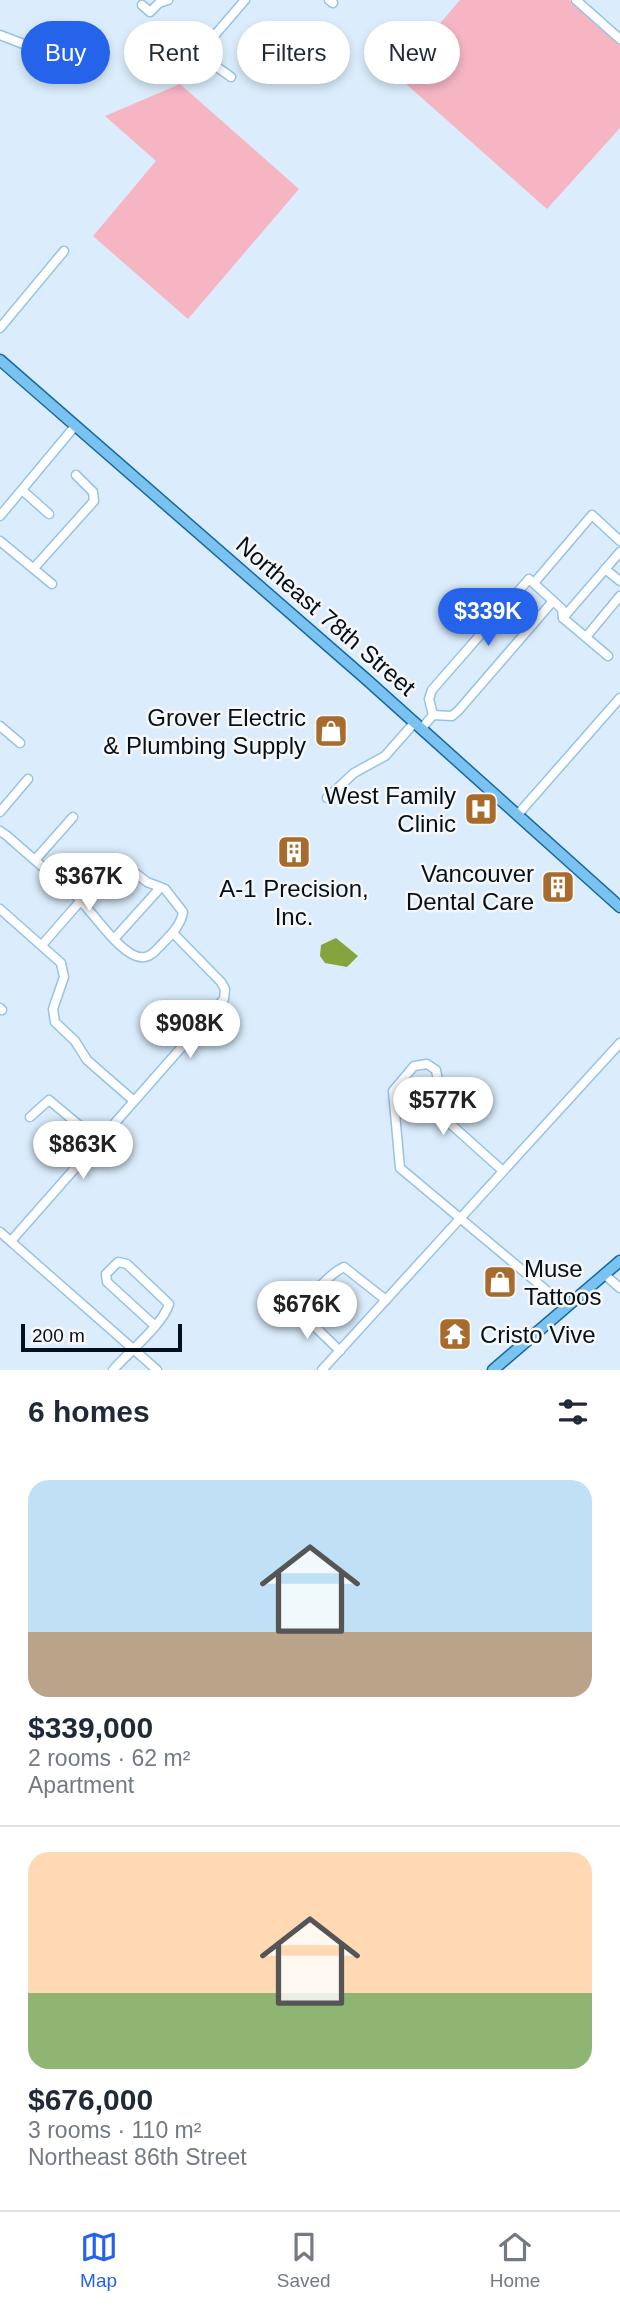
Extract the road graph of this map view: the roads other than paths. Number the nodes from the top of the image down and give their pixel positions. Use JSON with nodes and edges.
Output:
{"nodes":[{"id":1,"x":168,"y":0,"type":"edge"},
{"id":2,"x":245,"y":0,"type":"edge"},
{"id":3,"x":576,"y":0,"type":"edge"},
{"id":4,"x":142,"y":5,"type":"dead end"},
{"id":5,"x":150,"y":12,"type":"junction"},
{"id":6,"x":158,"y":19,"type":"dead end"},
{"id":7,"x":0,"y":35,"type":"edge"},
{"id":8,"x":620,"y":39,"type":"edge"},
{"id":9,"x":21,"y":43,"type":"edge"},
{"id":10,"x":231,"y":77,"type":"dead end"},
{"id":11,"x":64,"y":251,"type":"dead end"},
{"id":12,"x":0,"y":328,"type":"edge"},
{"id":13,"x":0,"y":360,"type":"edge"},
{"id":14,"x":75,"y":426,"type":"junction"},
{"id":15,"x":76,"y":475,"type":"dead end"},
{"id":16,"x":22,"y":490,"type":"junction"},
{"id":17,"x":49,"y":514,"type":"dead end"},
{"id":18,"x":0,"y":516,"type":"edge"},
{"id":19,"x":0,"y":541,"type":"edge"},
{"id":20,"x":620,"y":541,"type":"edge"},
{"id":21,"x":620,"y":552,"type":"edge"},
{"id":22,"x":34,"y":568,"type":"junction"},
{"id":23,"x":606,"y":569,"type":"junction"},
{"id":24,"x":620,"y":581,"type":"edge"},
{"id":25,"x":534,"y":583,"type":"junction"},
{"id":26,"x":52,"y":584,"type":"dead end"},
{"id":27,"x":620,"y":596,"type":"edge"},
{"id":28,"x":553,"y":600,"type":"junction"},
{"id":29,"x":563,"y":618,"type":"junction"},
{"id":30,"x":586,"y":637,"type":"junction"},
{"id":31,"x":608,"y":656,"type":"dead end"},
{"id":32,"x":620,"y":698,"type":"edge"},
{"id":33,"x":433,"y":715,"type":"junction"},
{"id":34,"x":419,"y":725,"type":"junction"},
{"id":35,"x":0,"y":726,"type":"edge"},
{"id":36,"x":20,"y":743,"type":"dead end"},
{"id":37,"x":28,"y":779,"type":"dead end"},
{"id":38,"x":327,"y":798,"type":"dead end"},
{"id":39,"x":0,"y":811,"type":"edge"},
{"id":40,"x":519,"y":813,"type":"junction"},
{"id":41,"x":73,"y":817,"type":"dead end"},
{"id":42,"x":0,"y":831,"type":"edge"},
{"id":43,"x":36,"y":860,"type":"junction"},
{"id":44,"x":160,"y":888,"type":"junction"},
{"id":45,"x":80,"y":900,"type":"junction"},
{"id":46,"x":620,"y":907,"type":"edge"},
{"id":47,"x":0,"y":909,"type":"edge"},
{"id":48,"x":173,"y":933,"type":"junction"},
{"id":49,"x":114,"y":939,"type":"junction"},
{"id":50,"x":41,"y":945,"type":"junction"},
{"id":51,"x":620,"y":1043,"type":"edge"},
{"id":52,"x":134,"y":1101,"type":"junction"},
{"id":53,"x":30,"y":1117,"type":"dead end"},
{"id":54,"x":99,"y":1142,"type":"junction"},
{"id":55,"x":503,"y":1171,"type":"junction"},
{"id":56,"x":460,"y":1218,"type":"junction"},
{"id":57,"x":0,"y":1232,"type":"edge"},
{"id":58,"x":10,"y":1241,"type":"junction"},
{"id":59,"x":620,"y":1261,"type":"edge"},
{"id":60,"x":604,"y":1274,"type":"junction"},
{"id":61,"x":620,"y":1288,"type":"edge"},
{"id":62,"x":552,"y":1295,"type":"junction"},
{"id":63,"x":386,"y":1300,"type":"junction"},
{"id":64,"x":572,"y":1303,"type":"junction"},
{"id":65,"x":557,"y":1316,"type":"junction"},
{"id":66,"x":155,"y":1325,"type":"junction"},
{"id":67,"x":133,"y":1348,"type":"junction"},
{"id":68,"x":340,"y":1351,"type":"junction"},
{"id":69,"x":113,"y":1370,"type":"edge"},
{"id":70,"x":158,"y":1370,"type":"edge"},
{"id":71,"x":322,"y":1370,"type":"edge"},
{"id":72,"x":493,"y":1370,"type":"edge"}],
"edges":[{"from":1,"to":5,"type":"street"},
{"from":2,"to":10,"type":"street"},
{"from":3,"to":8,"type":"street"},
{"from":4,"to":5,"type":"street"},
{"from":5,"to":6,"type":"street"},
{"from":7,"to":9,"type":"street"},
{"from":11,"to":12,"type":"street"},
{"from":13,"to":14,"type":"main road","name":"Northeast 78th Street"},
{"from":14,"to":16,"type":"street"},
{"from":14,"to":34,"type":"main road","name":"Northeast 78th Street"},
{"from":15,"to":22,"type":"street"},
{"from":16,"to":17,"type":"street"},
{"from":16,"to":18,"type":"street"},
{"from":19,"to":22,"type":"street"},
{"from":20,"to":25,"type":"street"},
{"from":21,"to":23,"type":"street"},
{"from":22,"to":26,"type":"street"},
{"from":23,"to":24,"type":"street"},
{"from":23,"to":29,"type":"street"},
{"from":25,"to":28,"type":"street"},
{"from":25,"to":33,"type":"street"},
{"from":27,"to":30,"type":"street"},
{"from":28,"to":29,"type":"street"},
{"from":28,"to":33,"type":"street"},
{"from":29,"to":30,"type":"street"},
{"from":30,"to":31,"type":"street"},
{"from":32,"to":40,"type":"street"},
{"from":33,"to":34,"type":"street"},
{"from":34,"to":38,"type":"street"},
{"from":34,"to":40,"type":"main road","name":"Northeast 78th Street"},
{"from":35,"to":36,"type":"street"},
{"from":37,"to":39,"type":"street"},
{"from":40,"to":46,"type":"main road","name":"Northeast 78th Street"},
{"from":41,"to":43,"type":"street"},
{"from":42,"to":43,"type":"street"},
{"from":43,"to":45,"type":"street"},
{"from":44,"to":45,"type":"street"},
{"from":44,"to":48,"type":"street"},
{"from":44,"to":49,"type":"street"},
{"from":45,"to":49,"type":"street"},
{"from":45,"to":50,"type":"street"},
{"from":47,"to":50,"type":"street"},
{"from":48,"to":49,"type":"street"},
{"from":48,"to":52,"type":"street"},
{"from":50,"to":52,"type":"street"},
{"from":51,"to":55,"type":"street"},
{"from":52,"to":54,"type":"street"},
{"from":53,"to":54,"type":"street"},
{"from":54,"to":58,"type":"street"},
{"from":55,"to":56,"type":"street"},
{"from":55,"to":56,"type":"street"},
{"from":56,"to":62,"type":"street"},
{"from":56,"to":63,"type":"street"},
{"from":57,"to":58,"type":"street"},
{"from":58,"to":67,"type":"street"},
{"from":59,"to":60,"type":"main road"},
{"from":60,"to":61,"type":"street"},
{"from":60,"to":64,"type":"main road"},
{"from":62,"to":64,"type":"street"},
{"from":62,"to":65,"type":"street"},
{"from":63,"to":68,"type":"street"},
{"from":63,"to":68,"type":"street"},
{"from":64,"to":65,"type":"main road"},
{"from":65,"to":72,"type":"main road"},
{"from":66,"to":66,"type":"street"},
{"from":66,"to":67,"type":"street"},
{"from":67,"to":69,"type":"street"},
{"from":67,"to":70,"type":"street"},
{"from":68,"to":71,"type":"street"}]}
